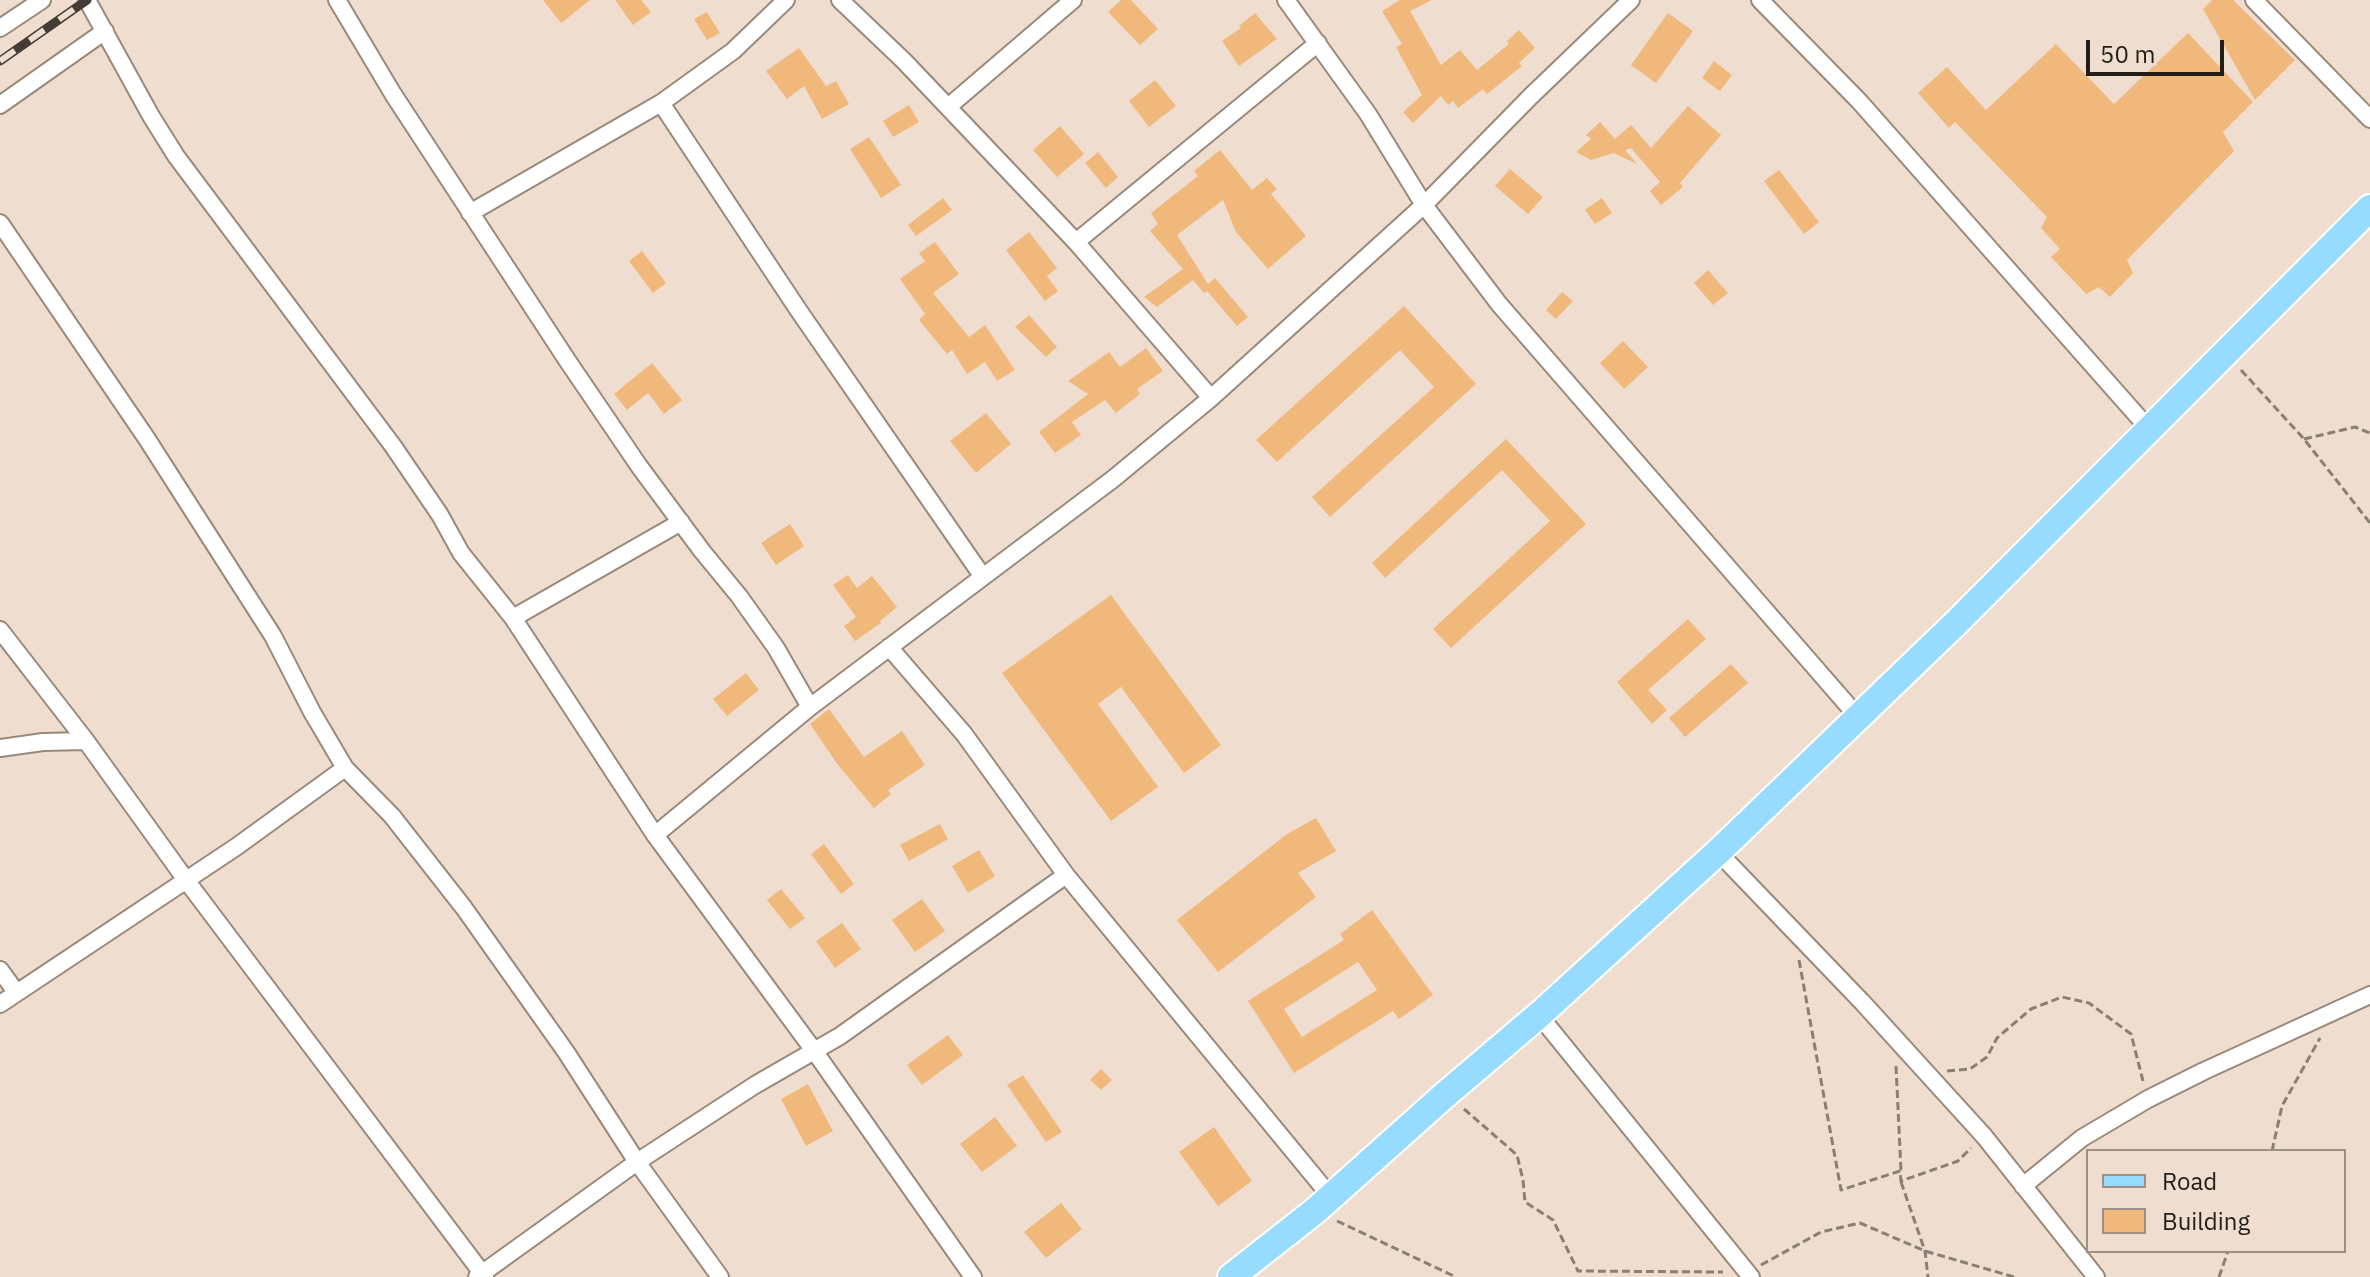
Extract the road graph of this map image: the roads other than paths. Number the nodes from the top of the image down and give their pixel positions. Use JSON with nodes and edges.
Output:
{"nodes":[{"id":1,"x":42,"y":0,"type":"edge"},
{"id":2,"x":87,"y":0,"type":"edge"},
{"id":3,"x":337,"y":0,"type":"edge"},
{"id":4,"x":786,"y":0,"type":"edge"},
{"id":5,"x":840,"y":0,"type":"edge"},
{"id":6,"x":1073,"y":0,"type":"edge"},
{"id":7,"x":1286,"y":0,"type":"edge"},
{"id":8,"x":1631,"y":0,"type":"edge"},
{"id":9,"x":1760,"y":0,"type":"edge"},
{"id":10,"x":2254,"y":0,"type":"edge"},
{"id":11,"x":0,"y":28,"type":"edge"},
{"id":12,"x":105,"y":31,"type":"junction"},
{"id":13,"x":1318,"y":43,"type":"junction"},
{"id":14,"x":661,"y":103,"type":"junction"},
{"id":15,"x":0,"y":105,"type":"edge"},
{"id":16,"x":948,"y":107,"type":"junction"},
{"id":17,"x":2370,"y":119,"type":"edge"},
{"id":18,"x":1424,"y":205,"type":"junction"},
{"id":19,"x":2370,"y":208,"type":"edge"},
{"id":20,"x":470,"y":213,"type":"junction"},
{"id":21,"x":0,"y":223,"type":"edge"},
{"id":22,"x":1076,"y":242,"type":"junction"},
{"id":23,"x":1211,"y":398,"type":"junction"},
{"id":24,"x":2149,"y":429,"type":"junction"},
{"id":25,"x":681,"y":522,"type":"junction"},
{"id":26,"x":983,"y":577,"type":"junction"},
{"id":27,"x":513,"y":618,"type":"junction"},
{"id":28,"x":0,"y":630,"type":"edge"},
{"id":29,"x":889,"y":647,"type":"junction"},
{"id":30,"x":810,"y":707,"type":"junction"},
{"id":31,"x":1858,"y":717,"type":"junction"},
{"id":32,"x":86,"y":741,"type":"junction"},
{"id":33,"x":0,"y":748,"type":"edge"},
{"id":34,"x":345,"y":768,"type":"junction"},
{"id":35,"x":655,"y":835,"type":"junction"},
{"id":36,"x":1718,"y":852,"type":"junction"},
{"id":37,"x":1066,"y":875,"type":"junction"},
{"id":38,"x":186,"y":880,"type":"junction"},
{"id":39,"x":0,"y":970,"type":"edge"},
{"id":40,"x":16,"y":992,"type":"junction"},
{"id":41,"x":2370,"y":995,"type":"edge"},
{"id":42,"x":0,"y":1004,"type":"edge"},
{"id":43,"x":1539,"y":1015,"type":"junction"},
{"id":44,"x":815,"y":1052,"type":"junction"},
{"id":45,"x":637,"y":1162,"type":"junction"},
{"id":46,"x":2023,"y":1186,"type":"junction"},
{"id":47,"x":1323,"y":1204,"type":"junction"},
{"id":48,"x":1750,"y":1275,"type":"edge"},
{"id":49,"x":481,"y":1276,"type":"edge"},
{"id":50,"x":720,"y":1277,"type":"edge"},
{"id":51,"x":973,"y":1277,"type":"edge"},
{"id":52,"x":1231,"y":1277,"type":"edge"},
{"id":53,"x":2096,"y":1277,"type":"edge"}],
"edges":[{"from":1,"to":11,"type":"street"},
{"from":2,"to":12,"type":"street"},
{"from":3,"to":20,"type":"street"},
{"from":4,"to":14,"type":"street"},
{"from":5,"to":16,"type":"street"},
{"from":6,"to":16,"type":"street"},
{"from":7,"to":13,"type":"street"},
{"from":8,"to":18,"type":"street"},
{"from":9,"to":24,"type":"street"},
{"from":10,"to":17,"type":"street"},
{"from":12,"to":15,"type":"street"},
{"from":12,"to":27,"type":"street"},
{"from":13,"to":18,"type":"street"},
{"from":13,"to":22,"type":"street"},
{"from":14,"to":20,"type":"street"},
{"from":14,"to":26,"type":"street"},
{"from":16,"to":22,"type":"street"},
{"from":18,"to":23,"type":"street"},
{"from":18,"to":31,"type":"street"},
{"from":19,"to":24,"type":"main road"},
{"from":20,"to":25,"type":"street"},
{"from":21,"to":34,"type":"street"},
{"from":22,"to":23,"type":"street"},
{"from":23,"to":26,"type":"street"},
{"from":24,"to":31,"type":"main road"},
{"from":25,"to":27,"type":"street"},
{"from":25,"to":30,"type":"street"},
{"from":26,"to":29,"type":"street"},
{"from":27,"to":35,"type":"street"},
{"from":28,"to":32,"type":"street"},
{"from":29,"to":30,"type":"street"},
{"from":29,"to":37,"type":"street"},
{"from":30,"to":35,"type":"street"},
{"from":31,"to":36,"type":"main road"},
{"from":32,"to":33,"type":"street"},
{"from":32,"to":38,"type":"street"},
{"from":34,"to":38,"type":"street"},
{"from":34,"to":45,"type":"street"},
{"from":35,"to":44,"type":"street"},
{"from":36,"to":43,"type":"main road"},
{"from":36,"to":46,"type":"street"},
{"from":37,"to":44,"type":"street"},
{"from":37,"to":47,"type":"street"},
{"from":38,"to":40,"type":"street"},
{"from":38,"to":49,"type":"street"},
{"from":39,"to":40,"type":"street"},
{"from":40,"to":42,"type":"street"},
{"from":41,"to":46,"type":"street"},
{"from":43,"to":47,"type":"main road"},
{"from":43,"to":48,"type":"street"},
{"from":44,"to":45,"type":"street"},
{"from":44,"to":51,"type":"street"},
{"from":45,"to":49,"type":"street"},
{"from":45,"to":50,"type":"street"},
{"from":46,"to":53,"type":"street"},
{"from":47,"to":52,"type":"main road"}]}
